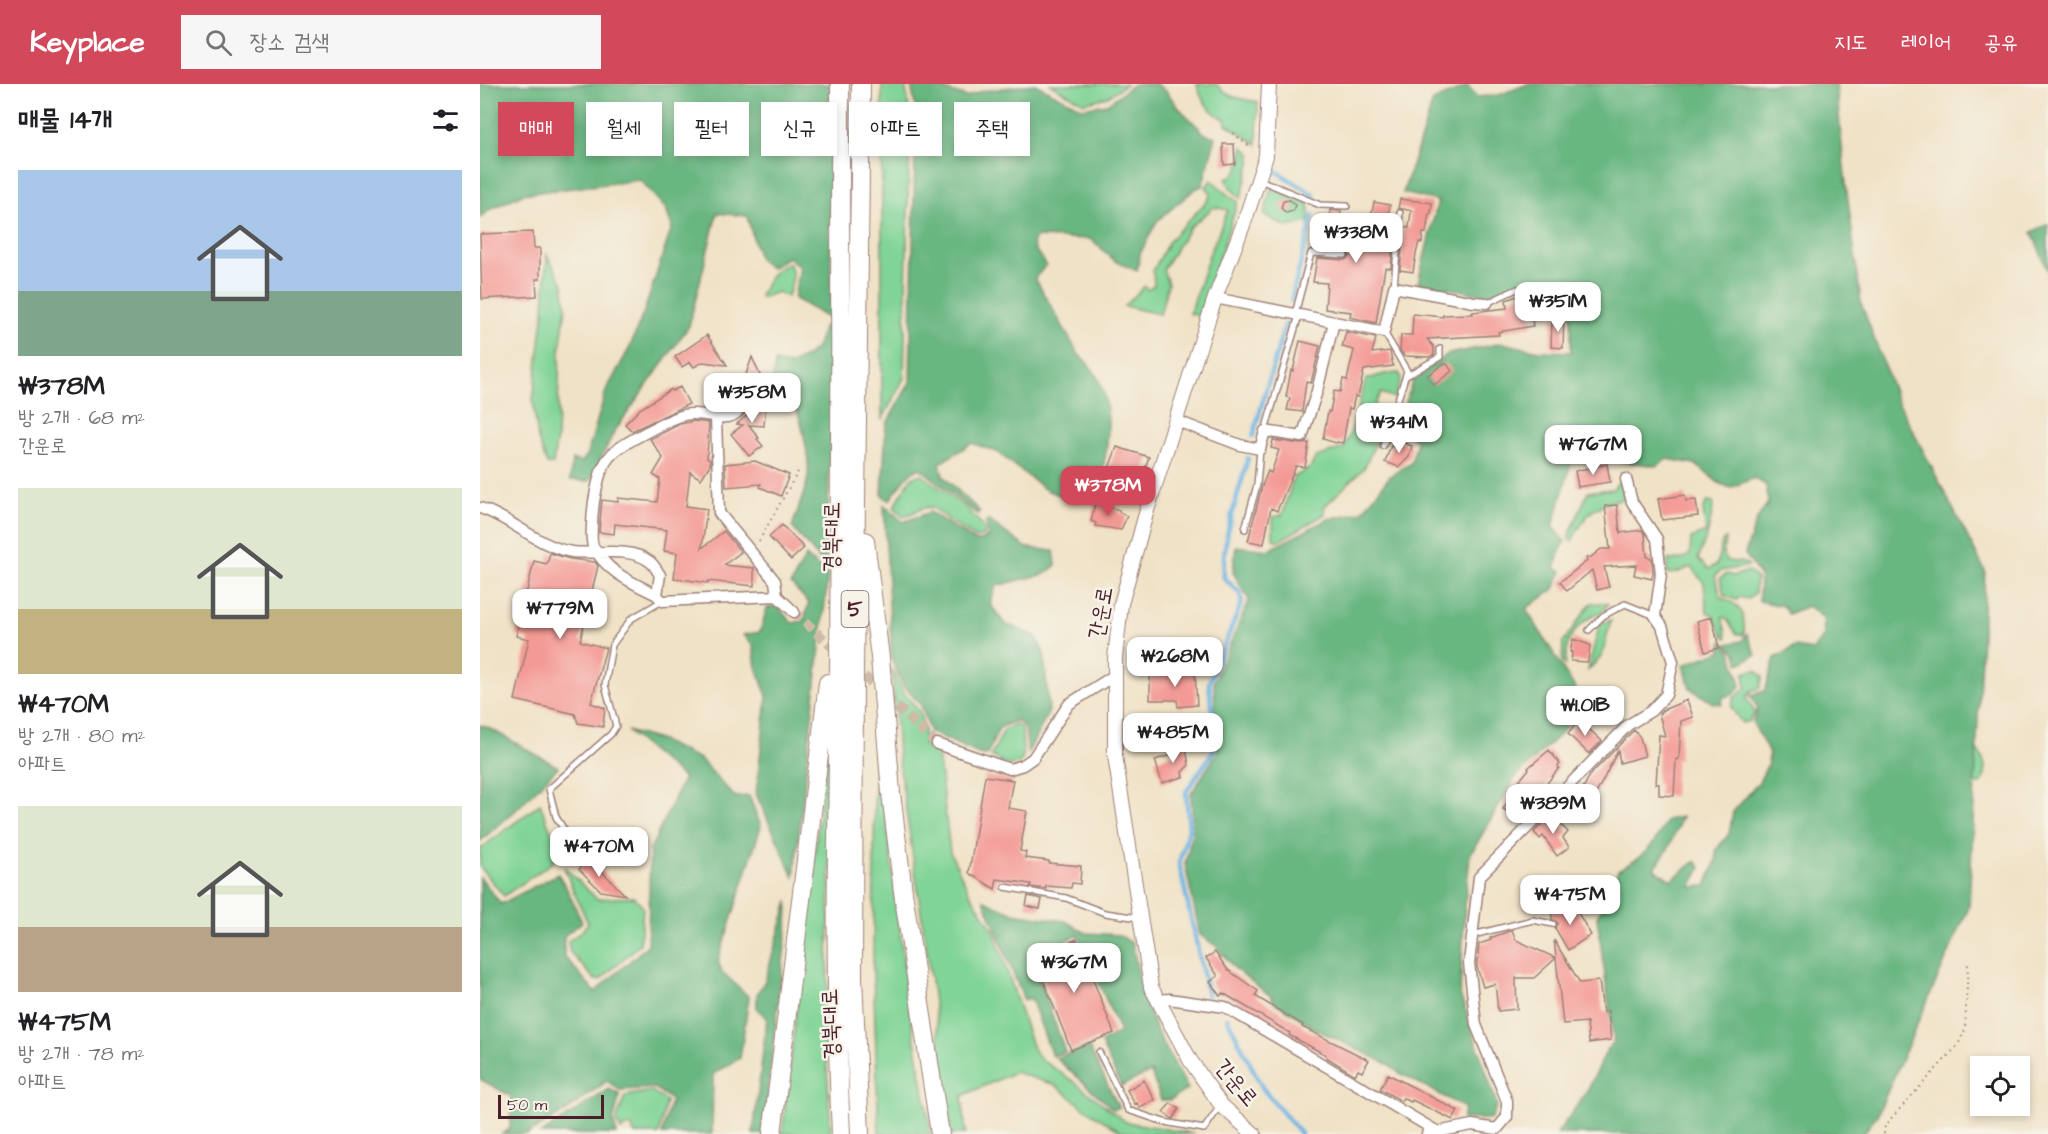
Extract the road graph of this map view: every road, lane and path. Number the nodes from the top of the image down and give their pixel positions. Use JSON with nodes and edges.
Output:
{"nodes":[{"id":1,"x":840,"y":84,"type":"edge"},
{"id":2,"x":861,"y":84,"type":"edge"},
{"id":3,"x":1269,"y":84,"type":"edge"},
{"id":4,"x":1233,"y":133,"type":"dead end"},
{"id":5,"x":1249,"y":147,"type":"dead end"},
{"id":6,"x":1258,"y":179,"type":"junction"},
{"id":7,"x":1347,"y":206,"type":"dead end"},
{"id":8,"x":1400,"y":213,"type":"dead end"},
{"id":9,"x":1345,"y":255,"type":"dead end"},
{"id":10,"x":1394,"y":287,"type":"junction"},
{"id":11,"x":1550,"y":292,"type":"dead end"},
{"id":12,"x":1215,"y":298,"type":"junction"},
{"id":13,"x":1487,"y":303,"type":"joint"},
{"id":14,"x":1297,"y":314,"type":"junction"},
{"id":15,"x":1334,"y":322,"type":"junction"},
{"id":16,"x":1383,"y":332,"type":"junction"},
{"id":17,"x":1440,"y":349,"type":"dead end"},
{"id":18,"x":1406,"y":376,"type":"junction"},
{"id":19,"x":748,"y":393,"type":"dead end"},
{"id":20,"x":716,"y":418,"type":"junction"},
{"id":21,"x":1177,"y":421,"type":"junction"},
{"id":22,"x":1265,"y":431,"type":"junction"},
{"id":23,"x":1383,"y":446,"type":"dead end"},
{"id":24,"x":1260,"y":449,"type":"junction"},
{"id":25,"x":800,"y":468,"type":"dead end"},
{"id":26,"x":857,"y":477,"type":"junction"},
{"id":27,"x":1626,"y":479,"type":"dead end"},
{"id":28,"x":480,"y":508,"type":"edge"},
{"id":29,"x":1245,"y":529,"type":"dead end"},
{"id":30,"x":598,"y":552,"type":"junction"},
{"id":31,"x":752,"y":554,"type":"junction"},
{"id":32,"x":777,"y":596,"type":"junction"},
{"id":33,"x":660,"y":598,"type":"junction"},
{"id":34,"x":839,"y":604,"type":"junction"},
{"id":35,"x":794,"y":612,"type":"tunnel mouth"},
{"id":36,"x":1654,"y":616,"type":"junction"},
{"id":37,"x":1589,"y":630,"type":"dead end"},
{"id":38,"x":1115,"y":675,"type":"junction"},
{"id":39,"x":937,"y":744,"type":"tunnel mouth"},
{"id":40,"x":577,"y":850,"type":"dead end"},
{"id":41,"x":1005,"y":887,"type":"dead end"},
{"id":42,"x":1140,"y":919,"type":"junction"},
{"id":43,"x":1553,"y":924,"type":"dead end"},
{"id":44,"x":1472,"y":935,"type":"junction"},
{"id":45,"x":1968,"y":963,"type":"dead end"},
{"id":46,"x":1158,"y":1000,"type":"junction"},
{"id":47,"x":1099,"y":1052,"type":"dead end"},
{"id":48,"x":1221,"y":1105,"type":"junction"},
{"id":49,"x":1438,"y":1132,"type":"junction"},
{"id":50,"x":772,"y":1134,"type":"edge"},
{"id":51,"x":841,"y":1134,"type":"edge"},
{"id":52,"x":860,"y":1134,"type":"edge"},
{"id":53,"x":940,"y":1134,"type":"edge"},
{"id":54,"x":1254,"y":1134,"type":"edge"},
{"id":55,"x":1427,"y":1134,"type":"edge"},
{"id":56,"x":1884,"y":1134,"type":"edge"}],
"edges":[{"from":1,"to":34,"type":"highway","name":"경북대로"},
{"from":2,"to":26,"type":"highway","name":"경북대로","number":"5"},
{"from":3,"to":6,"type":"street","name":"간운로"},
{"from":4,"to":5,"type":"path"},
{"from":6,"to":7,"type":"lane"},
{"from":6,"to":12,"type":"street","name":"간운로"},
{"from":8,"to":10,"type":"lane"},
{"from":9,"to":14,"type":"lane"},
{"from":10,"to":13,"type":"street"},
{"from":10,"to":16,"type":"street"},
{"from":11,"to":13,"type":"lane"},
{"from":12,"to":14,"type":"street"},
{"from":12,"to":21,"type":"street","name":"간운로"},
{"from":14,"to":15,"type":"street"},
{"from":14,"to":22,"type":"lane"},
{"from":15,"to":16,"type":"street"},
{"from":15,"to":22,"type":"street"},
{"from":16,"to":18,"type":"lane"},
{"from":17,"to":18,"type":"lane"},
{"from":18,"to":23,"type":"lane"},
{"from":19,"to":20,"type":"street"},
{"from":20,"to":30,"type":"street"},
{"from":20,"to":31,"type":"street"},
{"from":21,"to":24,"type":"street"},
{"from":21,"to":38,"type":"street","name":"간운로"},
{"from":22,"to":24,"type":"street"},
{"from":24,"to":29,"type":"lane"},
{"from":25,"to":31,"type":"path"},
{"from":26,"to":52,"type":"highway","name":"경북대로","number":"5"},
{"from":26,"to":53,"type":"highway"},
{"from":27,"to":36,"type":"street"},
{"from":28,"to":30,"type":"street"},
{"from":30,"to":33,"type":"street"},
{"from":30,"to":33,"type":"street"},
{"from":31,"to":32,"type":"street"},
{"from":32,"to":33,"type":"street"},
{"from":32,"to":35,"type":"street"},
{"from":33,"to":40,"type":"lane"},
{"from":34,"to":50,"type":"highway"},
{"from":34,"to":51,"type":"highway","name":"경북대로"},
{"from":36,"to":37,"type":"lane"},
{"from":36,"to":44,"type":"street"},
{"from":38,"to":39,"type":"street"},
{"from":38,"to":42,"type":"street","name":"간운로"},
{"from":41,"to":42,"type":"lane"},
{"from":42,"to":46,"type":"street","name":"간운로"},
{"from":43,"to":44,"type":"lane"},
{"from":44,"to":49,"type":"street"},
{"from":45,"to":56,"type":"path"},
{"from":46,"to":48,"type":"street","name":"간운로"},
{"from":46,"to":49,"type":"street"},
{"from":47,"to":48,"type":"lane"},
{"from":48,"to":54,"type":"street","name":"간운로"},
{"from":49,"to":55,"type":"street"}]}
